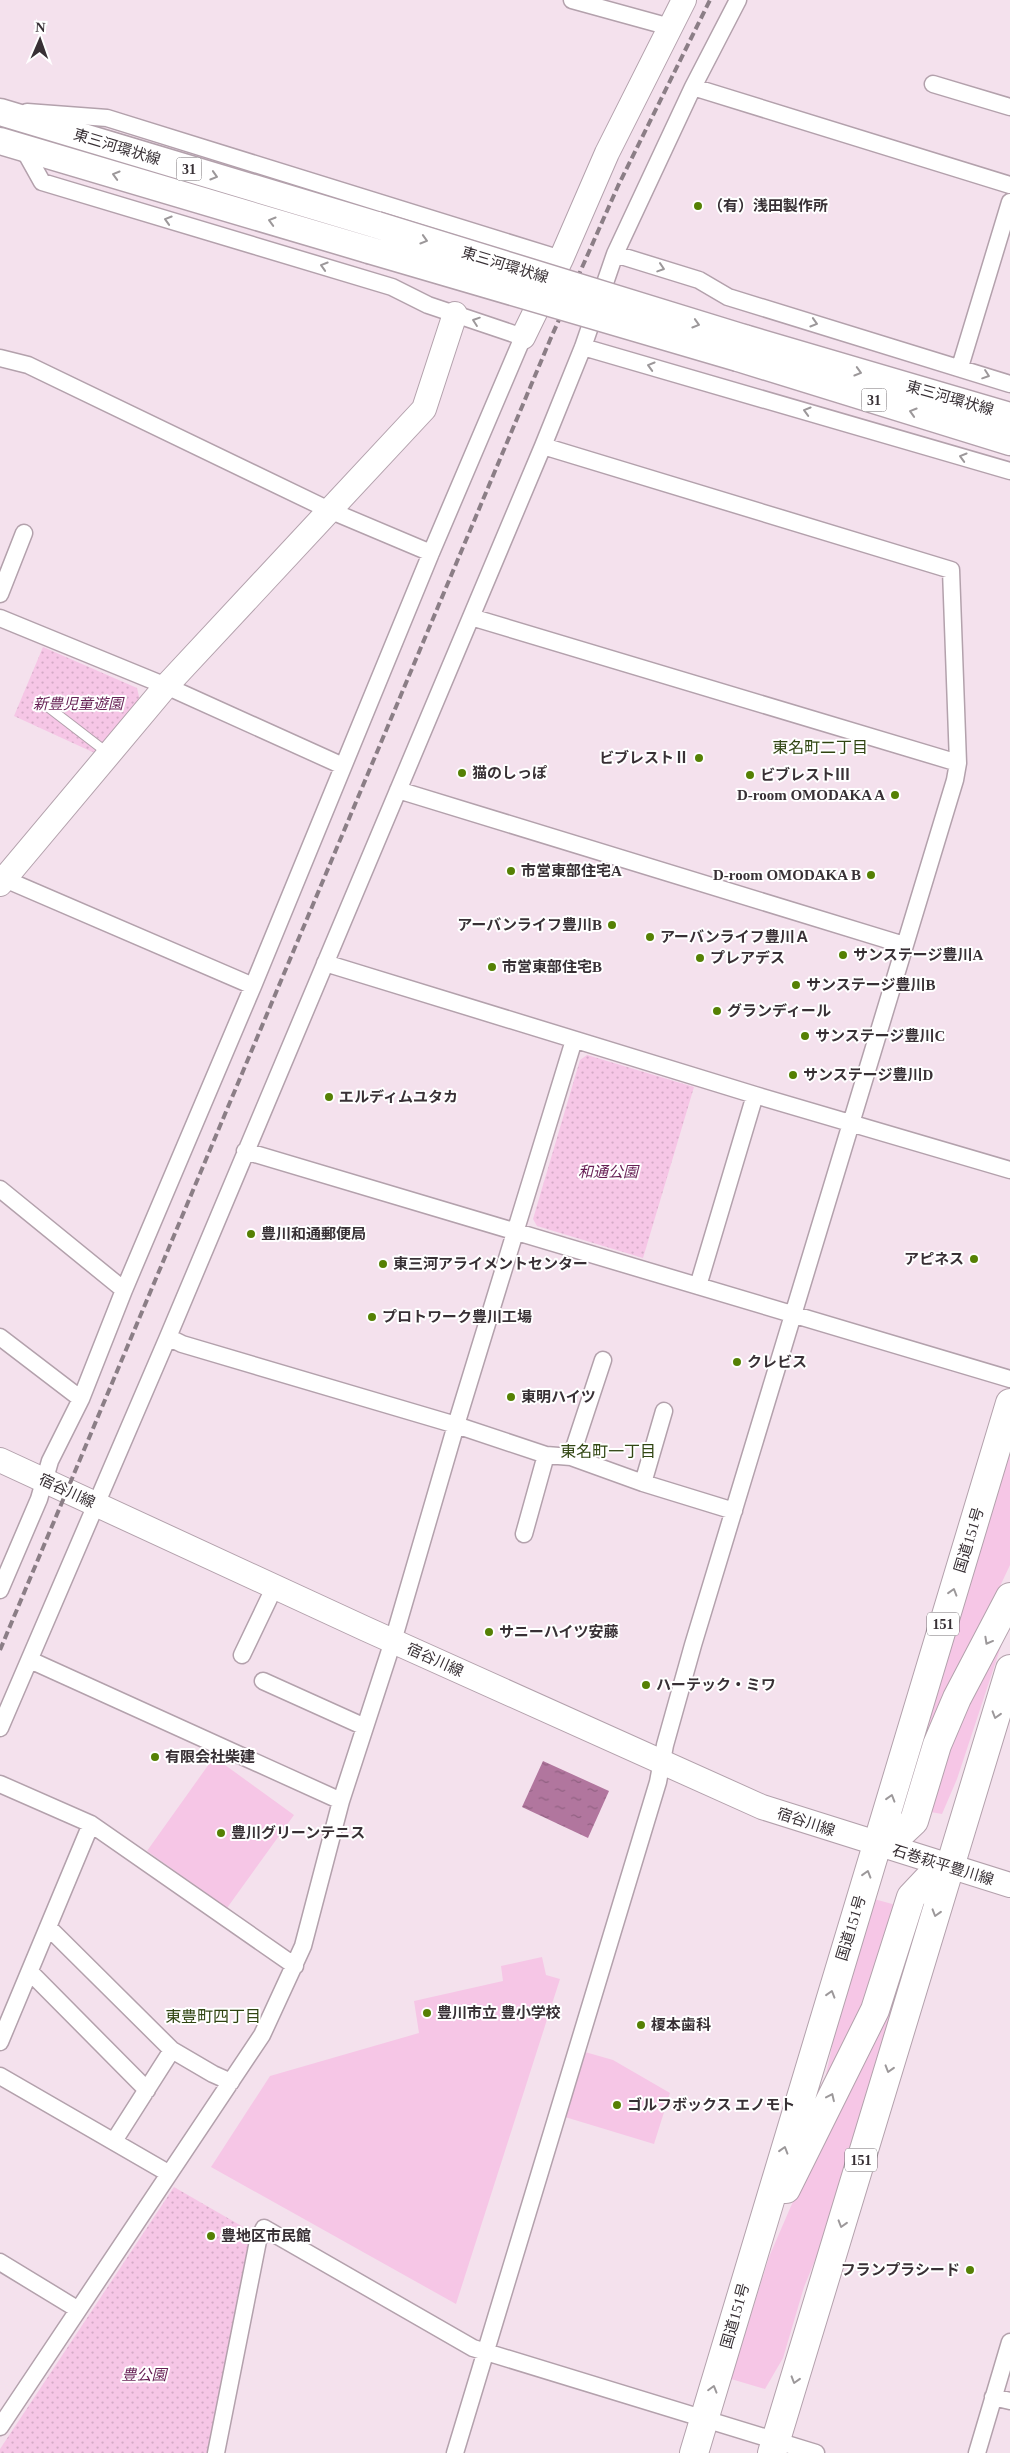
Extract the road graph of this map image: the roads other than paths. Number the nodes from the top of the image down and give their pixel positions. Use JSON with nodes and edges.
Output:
{"nodes":[{"id":1,"x":572,"y":0,"type":"edge"},
{"id":2,"x":684,"y":0,"type":"edge"},
{"id":3,"x":738,"y":0,"type":"edge"},
{"id":4,"x":670,"y":27,"type":"junction"},
{"id":5,"x":933,"y":84,"type":"dead end"},
{"id":6,"x":693,"y":87,"type":"junction"},
{"id":7,"x":1010,"y":107,"type":"edge"},
{"id":8,"x":0,"y":111,"type":"edge"},
{"id":9,"x":12,"y":144,"type":"edge"},
{"id":10,"x":1010,"y":185,"type":"edge"},
{"id":11,"x":1010,"y":202,"type":"edge"},
{"id":12,"x":1003,"y":249,"type":"edge"},
{"id":13,"x":615,"y":254,"type":"junction"},
{"id":14,"x":561,"y":259,"type":"junction"},
{"id":15,"x":455,"y":314,"type":"junction"},
{"id":16,"x":522,"y":337,"type":"junction"},
{"id":17,"x":583,"y":347,"type":"junction"},
{"id":18,"x":741,"y":348,"type":"junction"},
{"id":19,"x":3,"y":364,"type":"edge"},
{"id":20,"x":960,"y":367,"type":"junction"},
{"id":21,"x":1010,"y":384,"type":"edge"},
{"id":22,"x":1010,"y":416,"type":"edge"},
{"id":23,"x":1010,"y":442,"type":"edge"},
{"id":24,"x":543,"y":446,"type":"junction"},
{"id":25,"x":1010,"y":471,"type":"edge"},
{"id":26,"x":329,"y":510,"type":"junction"},
{"id":27,"x":24,"y":533,"type":"dead end"},
{"id":28,"x":431,"y":553,"type":"junction"},
{"id":29,"x":0,"y":594,"type":"edge"},
{"id":30,"x":471,"y":617,"type":"junction"},
{"id":31,"x":0,"y":618,"type":"edge"},
{"id":32,"x":166,"y":686,"type":"junction"},
{"id":33,"x":48,"y":707,"type":"dead end"},
{"id":34,"x":109,"y":754,"type":"junction"},
{"id":35,"x":958,"y":763,"type":"junction"},
{"id":36,"x":343,"y":766,"type":"junction"},
{"id":37,"x":398,"y":790,"type":"junction"},
{"id":38,"x":1,"y":880,"type":"edge"},
{"id":39,"x":904,"y":945,"type":"junction"},
{"id":40,"x":325,"y":964,"type":"junction"},
{"id":41,"x":253,"y":986,"type":"junction"},
{"id":42,"x":574,"y":1040,"type":"junction"},
{"id":43,"x":755,"y":1095,"type":"junction"},
{"id":44,"x":851,"y":1123,"type":"junction"},
{"id":45,"x":246,"y":1151,"type":"junction"},
{"id":46,"x":1010,"y":1170,"type":"edge"},
{"id":47,"x":0,"y":1189,"type":"edge"},
{"id":48,"x":516,"y":1231,"type":"junction"},
{"id":49,"x":698,"y":1286,"type":"junction"},
{"id":50,"x":124,"y":1290,"type":"junction"},
{"id":51,"x":794,"y":1315,"type":"junction"},
{"id":52,"x":0,"y":1337,"type":"edge"},
{"id":53,"x":168,"y":1338,"type":"junction"},
{"id":54,"x":603,"y":1360,"type":"dead end"},
{"id":55,"x":1010,"y":1379,"type":"edge"},
{"id":56,"x":81,"y":1399,"type":"junction"},
{"id":57,"x":1010,"y":1404,"type":"edge"},
{"id":58,"x":664,"y":1411,"type":"dead end"},
{"id":59,"x":456,"y":1425,"type":"junction"},
{"id":60,"x":546,"y":1455,"type":"junction"},
{"id":61,"x":571,"y":1457,"type":"junction"},
{"id":62,"x":0,"y":1460,"type":"edge"},
{"id":63,"x":45,"y":1481,"type":"junction"},
{"id":64,"x":643,"y":1483,"type":"junction"},
{"id":65,"x":96,"y":1504,"type":"junction"},
{"id":66,"x":734,"y":1511,"type":"junction"},
{"id":67,"x":524,"y":1534,"type":"dead end"},
{"id":68,"x":275,"y":1586,"type":"junction"},
{"id":69,"x":0,"y":1590,"type":"edge"},
{"id":70,"x":1010,"y":1598,"type":"edge"},
{"id":71,"x":394,"y":1641,"type":"junction"},
{"id":72,"x":242,"y":1656,"type":"dead end"},
{"id":73,"x":30,"y":1660,"type":"junction"},
{"id":74,"x":1010,"y":1669,"type":"edge"},
{"id":75,"x":263,"y":1681,"type":"dead end"},
{"id":76,"x":366,"y":1727,"type":"junction"},
{"id":77,"x":0,"y":1728,"type":"edge"},
{"id":78,"x":662,"y":1761,"type":"junction"},
{"id":79,"x":0,"y":1784,"type":"edge"},
{"id":80,"x":341,"y":1802,"type":"junction"},
{"id":81,"x":91,"y":1824,"type":"junction"},
{"id":82,"x":877,"y":1844,"type":"junction"},
{"id":83,"x":950,"y":1867,"type":"junction"},
{"id":84,"x":1010,"y":1885,"type":"edge"},
{"id":85,"x":49,"y":1928,"type":"junction"},
{"id":86,"x":294,"y":1966,"type":"junction"},
{"id":87,"x":30,"y":1972,"type":"junction"},
{"id":88,"x":1,"y":2037,"type":"edge"},
{"id":89,"x":172,"y":2050,"type":"junction"},
{"id":90,"x":0,"y":2076,"type":"edge"},
{"id":91,"x":231,"y":2082,"type":"junction"},
{"id":92,"x":146,"y":2090,"type":"junction"},
{"id":93,"x":114,"y":2141,"type":"junction"},
{"id":94,"x":168,"y":2173,"type":"junction"},
{"id":95,"x":0,"y":2262,"type":"edge"},
{"id":96,"x":749,"y":2267,"type":"junction"},
{"id":97,"x":77,"y":2309,"type":"junction"},
{"id":98,"x":1010,"y":2342,"type":"edge"},
{"id":99,"x":485,"y":2352,"type":"junction"},
{"id":100,"x":993,"y":2397,"type":"junction"},
{"id":101,"x":1010,"y":2401,"type":"edge"},
{"id":102,"x":704,"y":2419,"type":"junction"},
{"id":103,"x":0,"y":2427,"type":"edge"},
{"id":104,"x":774,"y":2447,"type":"edge"},
{"id":105,"x":216,"y":2453,"type":"edge"},
{"id":106,"x":455,"y":2453,"type":"edge"},
{"id":107,"x":694,"y":2453,"type":"edge"},
{"id":108,"x":816,"y":2453,"type":"edge"},
{"id":109,"x":977,"y":2453,"type":"edge"}],
"edges":[{"from":1,"to":4,"type":"street"},
{"from":2,"to":4,"type":"street"},
{"from":3,"to":6,"type":"street"},
{"from":4,"to":14,"type":"street"},
{"from":5,"to":7,"type":"street"},
{"from":6,"to":10,"type":"street"},
{"from":6,"to":13,"type":"street"},
{"from":8,"to":14,"type":"street"},
{"from":8,"to":18,"type":"main road","name":"東三河環状線","number":"31","one_way":true,"bridge":true},
{"from":15,"to":9,"type":"street","one_way":true},
{"from":18,"to":9,"type":"main road","name":"東三河環状線","number":"31","one_way":true,"bridge":true},
{"from":11,"to":12,"type":"street"},
{"from":12,"to":20,"type":"street"},
{"from":13,"to":17,"type":"street"},
{"from":13,"to":20,"type":"street","one_way":true},
{"from":14,"to":16,"type":"street"},
{"from":16,"to":15,"type":"street","one_way":true},
{"from":15,"to":26,"type":"street"},
{"from":16,"to":28,"type":"street"},
{"from":17,"to":24,"type":"street"},
{"from":25,"to":17,"type":"street","one_way":true},
{"from":18,"to":22,"type":"main road","name":"東三河環状線","number":"31","one_way":true},
{"from":23,"to":18,"type":"main road","name":"東三河環状線","number":"31","one_way":true},
{"from":19,"to":26,"type":"street"},
{"from":20,"to":21,"type":"street","one_way":true},
{"from":24,"to":30,"type":"street"},
{"from":24,"to":35,"type":"street"},
{"from":26,"to":28,"type":"street"},
{"from":26,"to":32,"type":"street"},
{"from":27,"to":29,"type":"street"},
{"from":28,"to":36,"type":"street"},
{"from":30,"to":35,"type":"street"},
{"from":30,"to":37,"type":"street"},
{"from":31,"to":32,"type":"street"},
{"from":32,"to":34,"type":"street"},
{"from":32,"to":36,"type":"street"},
{"from":33,"to":34,"type":"lane"},
{"from":34,"to":38,"type":"street"},
{"from":35,"to":39,"type":"street"},
{"from":36,"to":41,"type":"street"},
{"from":37,"to":39,"type":"street"},
{"from":37,"to":40,"type":"street"},
{"from":38,"to":41,"type":"street"},
{"from":39,"to":44,"type":"street"},
{"from":40,"to":42,"type":"street"},
{"from":40,"to":45,"type":"street"},
{"from":41,"to":50,"type":"street"},
{"from":42,"to":43,"type":"street"},
{"from":42,"to":48,"type":"street"},
{"from":43,"to":44,"type":"street"},
{"from":43,"to":49,"type":"street"},
{"from":44,"to":46,"type":"street"},
{"from":44,"to":51,"type":"street"},
{"from":45,"to":48,"type":"street"},
{"from":45,"to":53,"type":"street"},
{"from":47,"to":50,"type":"street"},
{"from":48,"to":49,"type":"street"},
{"from":48,"to":59,"type":"street"},
{"from":49,"to":51,"type":"street"},
{"from":50,"to":56,"type":"street"},
{"from":51,"to":55,"type":"street"},
{"from":51,"to":66,"type":"street"},
{"from":52,"to":56,"type":"street"},
{"from":53,"to":59,"type":"street"},
{"from":53,"to":65,"type":"street"},
{"from":54,"to":61,"type":"street"},
{"from":56,"to":63,"type":"street"},
{"from":82,"to":57,"type":"highway","name":"国道151号","number":"151","one_way":true},
{"from":58,"to":64,"type":"street"},
{"from":59,"to":60,"type":"street"},
{"from":59,"to":71,"type":"street"},
{"from":60,"to":61,"type":"street"},
{"from":60,"to":67,"type":"street"},
{"from":61,"to":64,"type":"street"},
{"from":62,"to":63,"type":"street","name":"宿谷川線"},
{"from":63,"to":65,"type":"street","name":"宿谷川線"},
{"from":63,"to":69,"type":"street"},
{"from":64,"to":66,"type":"street"},
{"from":65,"to":68,"type":"street","name":"宿谷川線"},
{"from":65,"to":73,"type":"street"},
{"from":66,"to":78,"type":"street"},
{"from":68,"to":71,"type":"street","name":"宿谷川線"},
{"from":68,"to":72,"type":"street"},
{"from":70,"to":82,"type":"highway","one_way":true},
{"from":71,"to":76,"type":"street"},
{"from":71,"to":78,"type":"street","name":"宿谷川線"},
{"from":73,"to":77,"type":"street"},
{"from":73,"to":80,"type":"street"},
{"from":74,"to":83,"type":"highway","number":"151","one_way":true},
{"from":75,"to":76,"type":"street"},
{"from":76,"to":80,"type":"street"},
{"from":78,"to":82,"type":"street","name":"宿谷川線"},
{"from":78,"to":99,"type":"street"},
{"from":79,"to":81,"type":"street"},
{"from":80,"to":86,"type":"street"},
{"from":81,"to":85,"type":"street"},
{"from":81,"to":86,"type":"street"},
{"from":82,"to":83,"type":"street","name":"石巻萩平豊川線"},
{"from":96,"to":82,"type":"highway","name":"国道151号","number":"151","one_way":true},
{"from":83,"to":84,"type":"street","name":"石巻萩平豊川線"},
{"from":96,"to":83,"type":"highway","one_way":true},
{"from":83,"to":104,"type":"highway","number":"151","one_way":true},
{"from":85,"to":87,"type":"street"},
{"from":85,"to":89,"type":"street"},
{"from":86,"to":91,"type":"street"},
{"from":87,"to":88,"type":"street"},
{"from":87,"to":92,"type":"street"},
{"from":89,"to":91,"type":"street"},
{"from":89,"to":92,"type":"street"},
{"from":90,"to":93,"type":"street"},
{"from":91,"to":94,"type":"street"},
{"from":92,"to":93,"type":"street"},
{"from":93,"to":94,"type":"street"},
{"from":94,"to":97,"type":"street"},
{"from":95,"to":97,"type":"street"},
{"from":102,"to":96,"type":"highway","name":"国道151号","number":"151","one_way":true},
{"from":97,"to":103,"type":"street"},
{"from":98,"to":100,"type":"street"},
{"from":99,"to":102,"type":"street"},
{"from":99,"to":105,"type":"street"},
{"from":99,"to":106,"type":"street"},
{"from":100,"to":101,"type":"street"},
{"from":100,"to":109,"type":"street"},
{"from":102,"to":104,"type":"street"},
{"from":102,"to":107,"type":"highway","name":"国道151号","number":"151"},
{"from":104,"to":108,"type":"street"}]}
